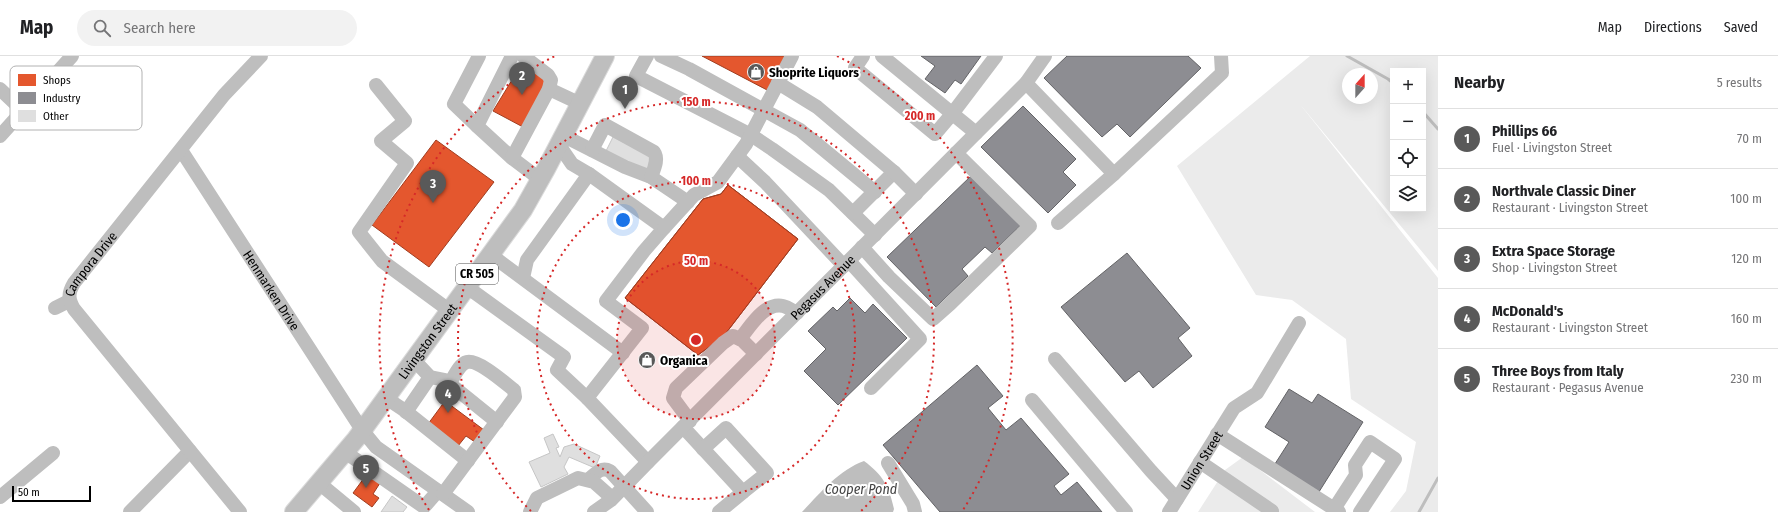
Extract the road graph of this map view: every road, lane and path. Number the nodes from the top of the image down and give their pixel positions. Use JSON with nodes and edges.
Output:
{"nodes":[{"id":1,"x":72,"y":56,"type":"edge"},
{"id":2,"x":260,"y":56,"type":"edge"},
{"id":3,"x":479,"y":56,"type":"edge"},
{"id":4,"x":512,"y":56,"type":"edge"},
{"id":5,"x":523,"y":56,"type":"edge"},
{"id":6,"x":606,"y":56,"type":"edge"},
{"id":7,"x":647,"y":56,"type":"edge"},
{"id":8,"x":657,"y":56,"type":"edge"},
{"id":9,"x":661,"y":56,"type":"edge"},
{"id":10,"x":792,"y":56,"type":"edge"},
{"id":11,"x":863,"y":56,"type":"edge"},
{"id":12,"x":882,"y":56,"type":"edge"},
{"id":13,"x":996,"y":56,"type":"edge"},
{"id":14,"x":1045,"y":56,"type":"edge"},
{"id":15,"x":1221,"y":56,"type":"edge"},
{"id":16,"x":63,"y":66,"type":"edge"},
{"id":17,"x":640,"y":78,"type":"junction"},
{"id":18,"x":778,"y":83,"type":"junction"},
{"id":19,"x":1026,"y":83,"type":"junction"},
{"id":20,"x":376,"y":85,"type":"dead end"},
{"id":21,"x":550,"y":88,"type":"junction"},
{"id":22,"x":0,"y":89,"type":"edge"},
{"id":23,"x":10,"y":99,"type":"edge"},
{"id":24,"x":581,"y":104,"type":"junction"},
{"id":25,"x":764,"y":110,"type":"junction"},
{"id":26,"x":952,"y":114,"type":"junction"},
{"id":27,"x":10,"y":124,"type":"edge"},
{"id":28,"x":477,"y":126,"type":"junction"},
{"id":29,"x":976,"y":133,"type":"junction"},
{"id":30,"x":751,"y":135,"type":"junction"},
{"id":31,"x":0,"y":136,"type":"edge"},
{"id":32,"x":562,"y":141,"type":"junction"},
{"id":33,"x":181,"y":150,"type":"junction"},
{"id":34,"x":592,"y":150,"type":"junction"},
{"id":35,"x":956,"y":153,"type":"junction"},
{"id":36,"x":738,"y":156,"type":"junction"},
{"id":37,"x":512,"y":158,"type":"junction"},
{"id":38,"x":894,"y":172,"type":"junction"},
{"id":39,"x":589,"y":174,"type":"junction"},
{"id":40,"x":1114,"y":174,"type":"junction"},
{"id":41,"x":651,"y":177,"type":"junction"},
{"id":42,"x":540,"y":180,"type":"junction"},
{"id":43,"x":874,"y":192,"type":"junction"},
{"id":44,"x":916,"y":194,"type":"junction"},
{"id":45,"x":688,"y":202,"type":"junction"},
{"id":46,"x":853,"y":213,"type":"junction"},
{"id":47,"x":1058,"y":223,"type":"dead end"},
{"id":48,"x":664,"y":228,"type":"junction"},
{"id":49,"x":875,"y":235,"type":"junction"},
{"id":50,"x":862,"y":247,"type":"junction"},
{"id":51,"x":491,"y":255,"type":"junction"},
{"id":52,"x":846,"y":263,"type":"junction"},
{"id":53,"x":523,"y":278,"type":"junction"},
{"id":54,"x":467,"y":287,"type":"junction"},
{"id":55,"x":69,"y":301,"type":"junction"},
{"id":56,"x":55,"y":308,"type":"dead end"},
{"id":57,"x":450,"y":311,"type":"junction"},
{"id":58,"x":797,"y":313,"type":"junction"},
{"id":59,"x":1299,"y":323,"type":"dead end"},
{"id":60,"x":740,"y":339,"type":"junction"},
{"id":61,"x":623,"y":353,"type":"junction"},
{"id":62,"x":756,"y":354,"type":"junction"},
{"id":63,"x":1055,"y":359,"type":"dead end"},
{"id":64,"x":414,"y":360,"type":"junction"},
{"id":65,"x":430,"y":377,"type":"junction"},
{"id":66,"x":450,"y":384,"type":"junction"},
{"id":67,"x":871,"y":388,"type":"dead end"},
{"id":68,"x":386,"y":398,"type":"junction"},
{"id":69,"x":587,"y":398,"type":"junction"},
{"id":70,"x":1032,"y":400,"type":"dead end"},
{"id":71,"x":406,"y":412,"type":"junction"},
{"id":72,"x":497,"y":422,"type":"junction"},
{"id":73,"x":686,"y":424,"type":"junction"},
{"id":74,"x":362,"y":430,"type":"junction"},
{"id":75,"x":1217,"y":434,"type":"junction"},
{"id":76,"x":703,"y":449,"type":"junction"},
{"id":77,"x":190,"y":451,"type":"junction"},
{"id":78,"x":345,"y":452,"type":"junction"},
{"id":79,"x":53,"y":453,"type":"dead end"},
{"id":80,"x":468,"y":461,"type":"junction"},
{"id":81,"x":648,"y":462,"type":"junction"},
{"id":82,"x":1200,"y":462,"type":"junction"},
{"id":83,"x":888,"y":463,"type":"dead end"},
{"id":84,"x":588,"y":480,"type":"junction"},
{"id":85,"x":319,"y":483,"type":"junction"},
{"id":86,"x":624,"y":486,"type":"junction"},
{"id":87,"x":441,"y":492,"type":"junction"},
{"id":88,"x":743,"y":492,"type":"junction"},
{"id":89,"x":0,"y":497,"type":"edge"},
{"id":90,"x":612,"y":498,"type":"junction"},
{"id":91,"x":1177,"y":499,"type":"junction"},
{"id":92,"x":1272,"y":511,"type":"dead end"},
{"id":93,"x":1336,"y":511,"type":"edge"},
{"id":94,"x":130,"y":512,"type":"edge"},
{"id":95,"x":240,"y":512,"type":"edge"},
{"id":96,"x":294,"y":512,"type":"edge"},
{"id":97,"x":354,"y":512,"type":"edge"},
{"id":98,"x":468,"y":512,"type":"edge"},
{"id":99,"x":530,"y":512,"type":"edge"},
{"id":100,"x":594,"y":512,"type":"edge"},
{"id":101,"x":647,"y":512,"type":"edge"},
{"id":102,"x":719,"y":512,"type":"edge"},
{"id":103,"x":915,"y":512,"type":"edge"},
{"id":104,"x":1126,"y":512,"type":"edge"},
{"id":105,"x":1169,"y":512,"type":"edge"},
{"id":106,"x":1360,"y":512,"type":"edge"}],
"edges":[{"from":1,"to":16,"type":"street"},
{"from":2,"to":33,"type":"street","name":"Campora Drive"},
{"from":3,"to":28,"type":"street"},
{"from":4,"to":28,"type":"street"},
{"from":5,"to":21,"type":"street"},
{"from":6,"to":24,"type":"main road","name":"Livingston Street","number":"CR 505"},
{"from":7,"to":17,"type":"street"},
{"from":8,"to":17,"type":"street"},
{"from":9,"to":25,"type":"street"},
{"from":10,"to":18,"type":"street"},
{"from":11,"to":26,"type":"street"},
{"from":12,"to":26,"type":"street"},
{"from":13,"to":26,"type":"street"},
{"from":14,"to":19,"type":"street","name":"Pegasus Avenue"},
{"from":15,"to":40,"type":"street"},
{"from":17,"to":30,"type":"street"},
{"from":18,"to":25,"type":"street"},
{"from":18,"to":38,"type":"street"},
{"from":19,"to":29,"type":"street","name":"Pegasus Avenue"},
{"from":19,"to":40,"type":"street"},
{"from":20,"to":57,"type":"street"},
{"from":21,"to":24,"type":"street"},
{"from":21,"to":37,"type":"street"},
{"from":22,"to":23,"type":"street"},
{"from":24,"to":32,"type":"main road","name":"Livingston Street","number":"CR 505"},
{"from":25,"to":30,"type":"street"},
{"from":25,"to":43,"type":"street"},
{"from":26,"to":29,"type":"street"},
{"from":27,"to":31,"type":"street"},
{"from":28,"to":37,"type":"street"},
{"from":29,"to":35,"type":"street","name":"Pegasus Avenue"},
{"from":30,"to":36,"type":"street"},
{"from":30,"to":46,"type":"street"},
{"from":32,"to":34,"type":"street"},
{"from":32,"to":39,"type":"street"},
{"from":32,"to":42,"type":"main road","name":"Livingston Street","number":"CR 505"},
{"from":33,"to":55,"type":"street","name":"Campora Drive"},
{"from":33,"to":74,"type":"street","name":"Henmarken Drive"},
{"from":34,"to":41,"type":"street"},
{"from":34,"to":41,"type":"street"},
{"from":35,"to":44,"type":"street","name":"Pegasus Avenue"},
{"from":35,"to":50,"type":"street"},
{"from":36,"to":45,"type":"street"},
{"from":36,"to":52,"type":"street"},
{"from":37,"to":42,"type":"street"},
{"from":38,"to":43,"type":"street"},
{"from":38,"to":44,"type":"street"},
{"from":39,"to":48,"type":"street"},
{"from":39,"to":53,"type":"street"},
{"from":40,"to":47,"type":"street"},
{"from":41,"to":45,"type":"street"},
{"from":42,"to":51,"type":"main road","name":"Livingston Street","number":"CR 505"},
{"from":43,"to":46,"type":"street"},
{"from":44,"to":49,"type":"street","name":"Pegasus Avenue"},
{"from":45,"to":48,"type":"street"},
{"from":46,"to":49,"type":"street"},
{"from":48,"to":61,"type":"street"},
{"from":49,"to":50,"type":"street","name":"Pegasus Avenue"},
{"from":50,"to":52,"type":"street","name":"Pegasus Avenue"},
{"from":51,"to":53,"type":"street"},
{"from":51,"to":54,"type":"main road","name":"Livingston Street","number":"CR 505"},
{"from":52,"to":58,"type":"street","name":"Pegasus Avenue"},
{"from":52,"to":67,"type":"street"},
{"from":53,"to":61,"type":"street"},
{"from":54,"to":57,"type":"main road","name":"Livingston Street","number":"CR 505"},
{"from":54,"to":69,"type":"street"},
{"from":55,"to":56,"type":"street"},
{"from":55,"to":77,"type":"street","name":"Campora Drive"},
{"from":57,"to":64,"type":"main road","name":"Livingston Street","number":"CR 505"},
{"from":58,"to":60,"type":"street"},
{"from":58,"to":62,"type":"street","name":"Pegasus Avenue"},
{"from":59,"to":75,"type":"street","name":"Union Street"},
{"from":60,"to":62,"type":"street"},
{"from":60,"to":73,"type":"street"},
{"from":61,"to":69,"type":"street"},
{"from":62,"to":73,"type":"street","name":"Pegasus Avenue"},
{"from":63,"to":91,"type":"street"},
{"from":64,"to":65,"type":"street"},
{"from":64,"to":68,"type":"main road","name":"Livingston Street","number":"CR 505"},
{"from":65,"to":66,"type":"street"},
{"from":65,"to":71,"type":"street"},
{"from":66,"to":72,"type":"street"},
{"from":66,"to":72,"type":"street"},
{"from":68,"to":71,"type":"street"},
{"from":68,"to":74,"type":"main road","name":"Livingston Street","number":"CR 505"},
{"from":69,"to":81,"type":"street"},
{"from":70,"to":104,"type":"street"},
{"from":71,"to":80,"type":"street"},
{"from":72,"to":80,"type":"street"},
{"from":73,"to":76,"type":"street"},
{"from":73,"to":81,"type":"street","name":"Pegasus Avenue"},
{"from":74,"to":78,"type":"main road","name":"Livingston Street","number":"CR 505"},
{"from":74,"to":87,"type":"street"},
{"from":75,"to":82,"type":"street","name":"Union Street"},
{"from":75,"to":93,"type":"street"},
{"from":76,"to":88,"type":"street"},
{"from":76,"to":88,"type":"street"},
{"from":77,"to":94,"type":"street"},
{"from":77,"to":95,"type":"street","name":"Campora Drive"},
{"from":78,"to":85,"type":"main road","name":"Livingston Street","number":"CR 505"},
{"from":78,"to":87,"type":"street"},
{"from":79,"to":89,"type":"street"},
{"from":80,"to":87,"type":"street"},
{"from":81,"to":86,"type":"street","name":"Pegasus Avenue"},
{"from":82,"to":91,"type":"street","name":"Union Street"},
{"from":82,"to":92,"type":"street"},
{"from":83,"to":103,"type":"street"},
{"from":84,"to":86,"type":"street"},
{"from":84,"to":90,"type":"street"},
{"from":84,"to":99,"type":"street"},
{"from":85,"to":96,"type":"main road","name":"Livingston Street","number":"CR 505"},
{"from":85,"to":97,"type":"street"},
{"from":86,"to":90,"type":"street","name":"Pegasus Avenue"},
{"from":86,"to":101,"type":"street"},
{"from":87,"to":98,"type":"street"},
{"from":88,"to":102,"type":"street"},
{"from":90,"to":100,"type":"street","name":"Pegasus Avenue"},
{"from":91,"to":105,"type":"street","name":"Union Street"},
{"from":93,"to":106,"type":"street"}]}
